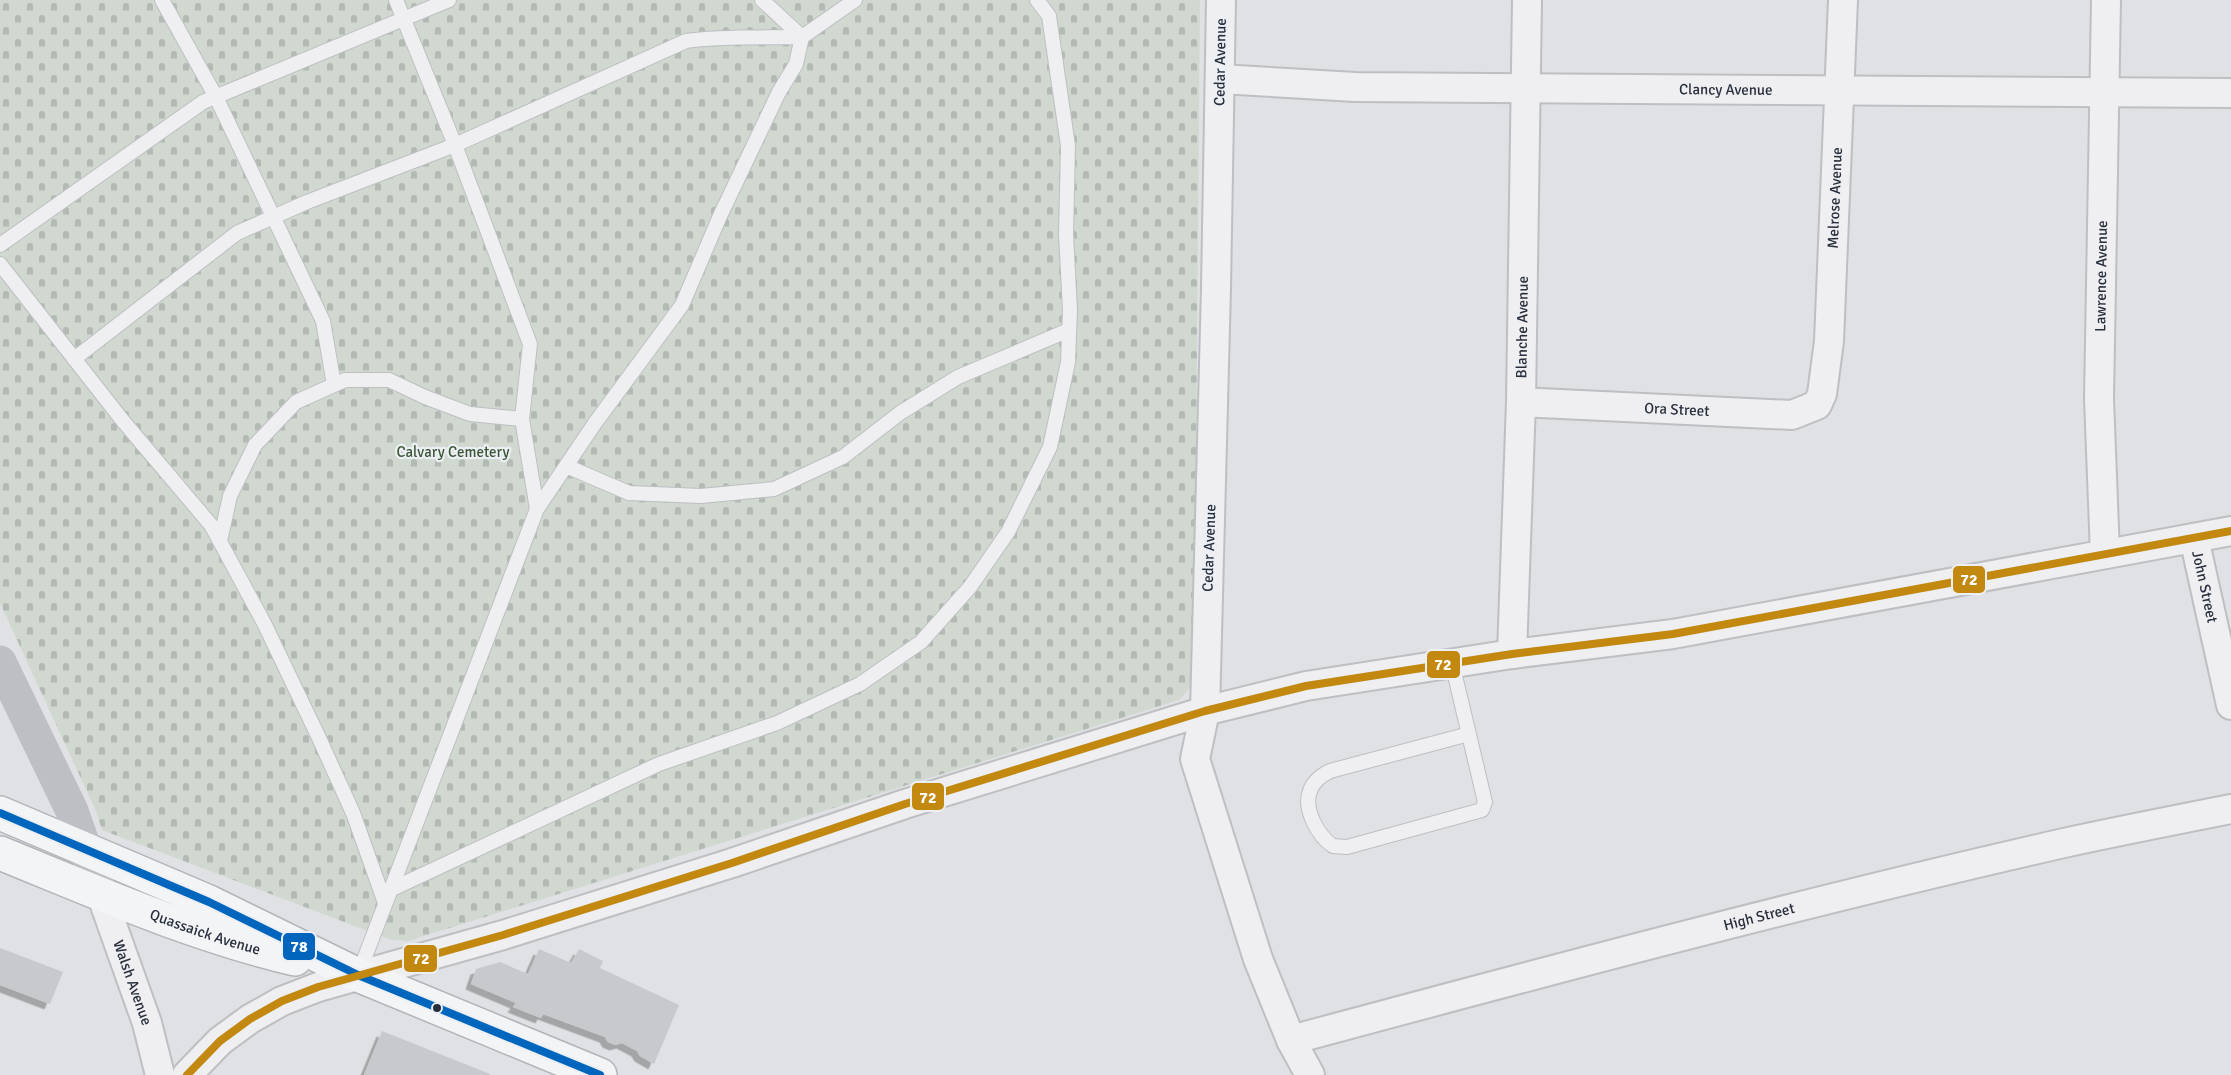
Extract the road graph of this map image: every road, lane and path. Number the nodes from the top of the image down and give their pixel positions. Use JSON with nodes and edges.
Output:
{"nodes":[{"id":1,"x":162,"y":0,"type":"edge"},
{"id":2,"x":396,"y":0,"type":"edge"},
{"id":3,"x":449,"y":0,"type":"edge"},
{"id":4,"x":762,"y":0,"type":"edge"},
{"id":5,"x":855,"y":0,"type":"edge"},
{"id":6,"x":1037,"y":0,"type":"edge"},
{"id":7,"x":1221,"y":0,"type":"edge"},
{"id":8,"x":1527,"y":0,"type":"edge"},
{"id":9,"x":1843,"y":0,"type":"edge"},
{"id":10,"x":2106,"y":0,"type":"edge"},
{"id":11,"x":404,"y":20,"type":"junction"},
{"id":12,"x":802,"y":37,"type":"junction"},
{"id":13,"x":1220,"y":79,"type":"junction"},
{"id":14,"x":1526,"y":87,"type":"junction"},
{"id":15,"x":1840,"y":90,"type":"junction"},
{"id":16,"x":2105,"y":91,"type":"junction"},
{"id":17,"x":2231,"y":93,"type":"edge"},
{"id":18,"x":216,"y":97,"type":"junction"},
{"id":19,"x":455,"y":145,"type":"junction"},
{"id":20,"x":273,"y":217,"type":"junction"},
{"id":21,"x":0,"y":245,"type":"edge"},
{"id":22,"x":0,"y":264,"type":"edge"},
{"id":23,"x":1069,"y":330,"type":"junction"},
{"id":24,"x":74,"y":359,"type":"junction"},
{"id":25,"x":334,"y":385,"type":"junction"},
{"id":26,"x":1822,"y":394,"type":"joint"},
{"id":27,"x":1521,"y":402,"type":"junction"},
{"id":28,"x":522,"y":419,"type":"junction"},
{"id":29,"x":566,"y":466,"type":"junction"},
{"id":30,"x":537,"y":509,"type":"junction"},
{"id":31,"x":2231,"y":531,"type":"edge"},
{"id":32,"x":2194,"y":538,"type":"junction"},
{"id":33,"x":220,"y":541,"type":"junction"},
{"id":34,"x":2104,"y":554,"type":"junction"},
{"id":35,"x":1512,"y":654,"type":"junction"},
{"id":36,"x":0,"y":662,"type":"edge"},
{"id":37,"x":1452,"y":663,"type":"junction"},
{"id":38,"x":2231,"y":705,"type":"edge"},
{"id":39,"x":1205,"y":711,"type":"junction"},
{"id":40,"x":1469,"y":734,"type":"junction"},
{"id":41,"x":2231,"y":809,"type":"edge"},
{"id":42,"x":0,"y":813,"type":"edge"},
{"id":43,"x":86,"y":850,"type":"junction"},
{"id":44,"x":0,"y":853,"type":"edge"},
{"id":45,"x":101,"y":894,"type":"junction"},
{"id":46,"x":388,"y":896,"type":"junction"},
{"id":47,"x":358,"y":975,"type":"junction"},
{"id":48,"x":1290,"y":1040,"type":"junction"},
{"id":49,"x":160,"y":1075,"type":"edge"},
{"id":50,"x":187,"y":1075,"type":"edge"},
{"id":51,"x":600,"y":1075,"type":"edge"},
{"id":52,"x":1310,"y":1075,"type":"edge"}],
"edges":[{"from":1,"to":18,"type":"lane"},
{"from":2,"to":11,"type":"lane"},
{"from":3,"to":11,"type":"lane"},
{"from":4,"to":12,"type":"lane"},
{"from":5,"to":12,"type":"lane"},
{"from":6,"to":23,"type":"lane"},
{"from":7,"to":13,"type":"street","name":"Cedar Avenue"},
{"from":8,"to":14,"type":"street","name":"Blanche Avenue"},
{"from":9,"to":15,"type":"street","name":"Melrose Avenue"},
{"from":10,"to":16,"type":"street","name":"Lawrence Avenue"},
{"from":11,"to":18,"type":"lane"},
{"from":11,"to":19,"type":"lane"},
{"from":12,"to":19,"type":"lane"},
{"from":12,"to":29,"type":"lane"},
{"from":13,"to":14,"type":"street","name":"Clancy Avenue"},
{"from":13,"to":39,"type":"street","name":"Cedar Avenue"},
{"from":14,"to":15,"type":"street","name":"Clancy Avenue"},
{"from":14,"to":27,"type":"street","name":"Blanche Avenue"},
{"from":15,"to":16,"type":"street","name":"Clancy Avenue"},
{"from":15,"to":26,"type":"street","name":"Melrose Avenue"},
{"from":16,"to":17,"type":"street","name":"Clancy Avenue"},
{"from":16,"to":34,"type":"street","name":"Lawrence Avenue"},
{"from":18,"to":20,"type":"lane"},
{"from":18,"to":21,"type":"lane"},
{"from":19,"to":20,"type":"lane"},
{"from":19,"to":28,"type":"lane"},
{"from":20,"to":24,"type":"lane"},
{"from":20,"to":25,"type":"lane"},
{"from":22,"to":24,"type":"lane"},
{"from":23,"to":29,"type":"lane"},
{"from":23,"to":46,"type":"lane"},
{"from":24,"to":33,"type":"lane"},
{"from":25,"to":28,"type":"lane"},
{"from":25,"to":33,"type":"lane"},
{"from":26,"to":27,"type":"street","name":"Ora Street"},
{"from":27,"to":35,"type":"street","name":"Blanche Avenue"},
{"from":28,"to":30,"type":"lane"},
{"from":29,"to":30,"type":"lane"},
{"from":30,"to":46,"type":"lane"},
{"from":31,"to":32,"type":"street"},
{"from":32,"to":34,"type":"street"},
{"from":32,"to":38,"type":"street","name":"John Street"},
{"from":33,"to":46,"type":"lane"},
{"from":34,"to":35,"type":"street"},
{"from":35,"to":37,"type":"street"},
{"from":36,"to":43,"type":"main road"},
{"from":37,"to":39,"type":"street"},
{"from":37,"to":40,"type":"lane"},
{"from":39,"to":47,"type":"street"},
{"from":39,"to":48,"type":"street","name":"Cedar Avenue"},
{"from":40,"to":40,"type":"lane"},
{"from":41,"to":48,"type":"street","name":"High Street"},
{"from":42,"to":43,"type":"highway","name":"Quassaick Avenue"},
{"from":43,"to":45,"type":"main road"},
{"from":43,"to":47,"type":"highway","name":"Quassaick Avenue"},
{"from":44,"to":45,"type":"highway","name":"Quassaick Avenue"},
{"from":45,"to":47,"type":"highway","name":"Quassaick Avenue"},
{"from":45,"to":49,"type":"street","name":"Walsh Avenue"},
{"from":46,"to":47,"type":"lane"},
{"from":47,"to":50,"type":"street"},
{"from":47,"to":51,"type":"highway","name":"Quassaick Avenue"},
{"from":48,"to":52,"type":"street","name":"Cedar Avenue"}]}
